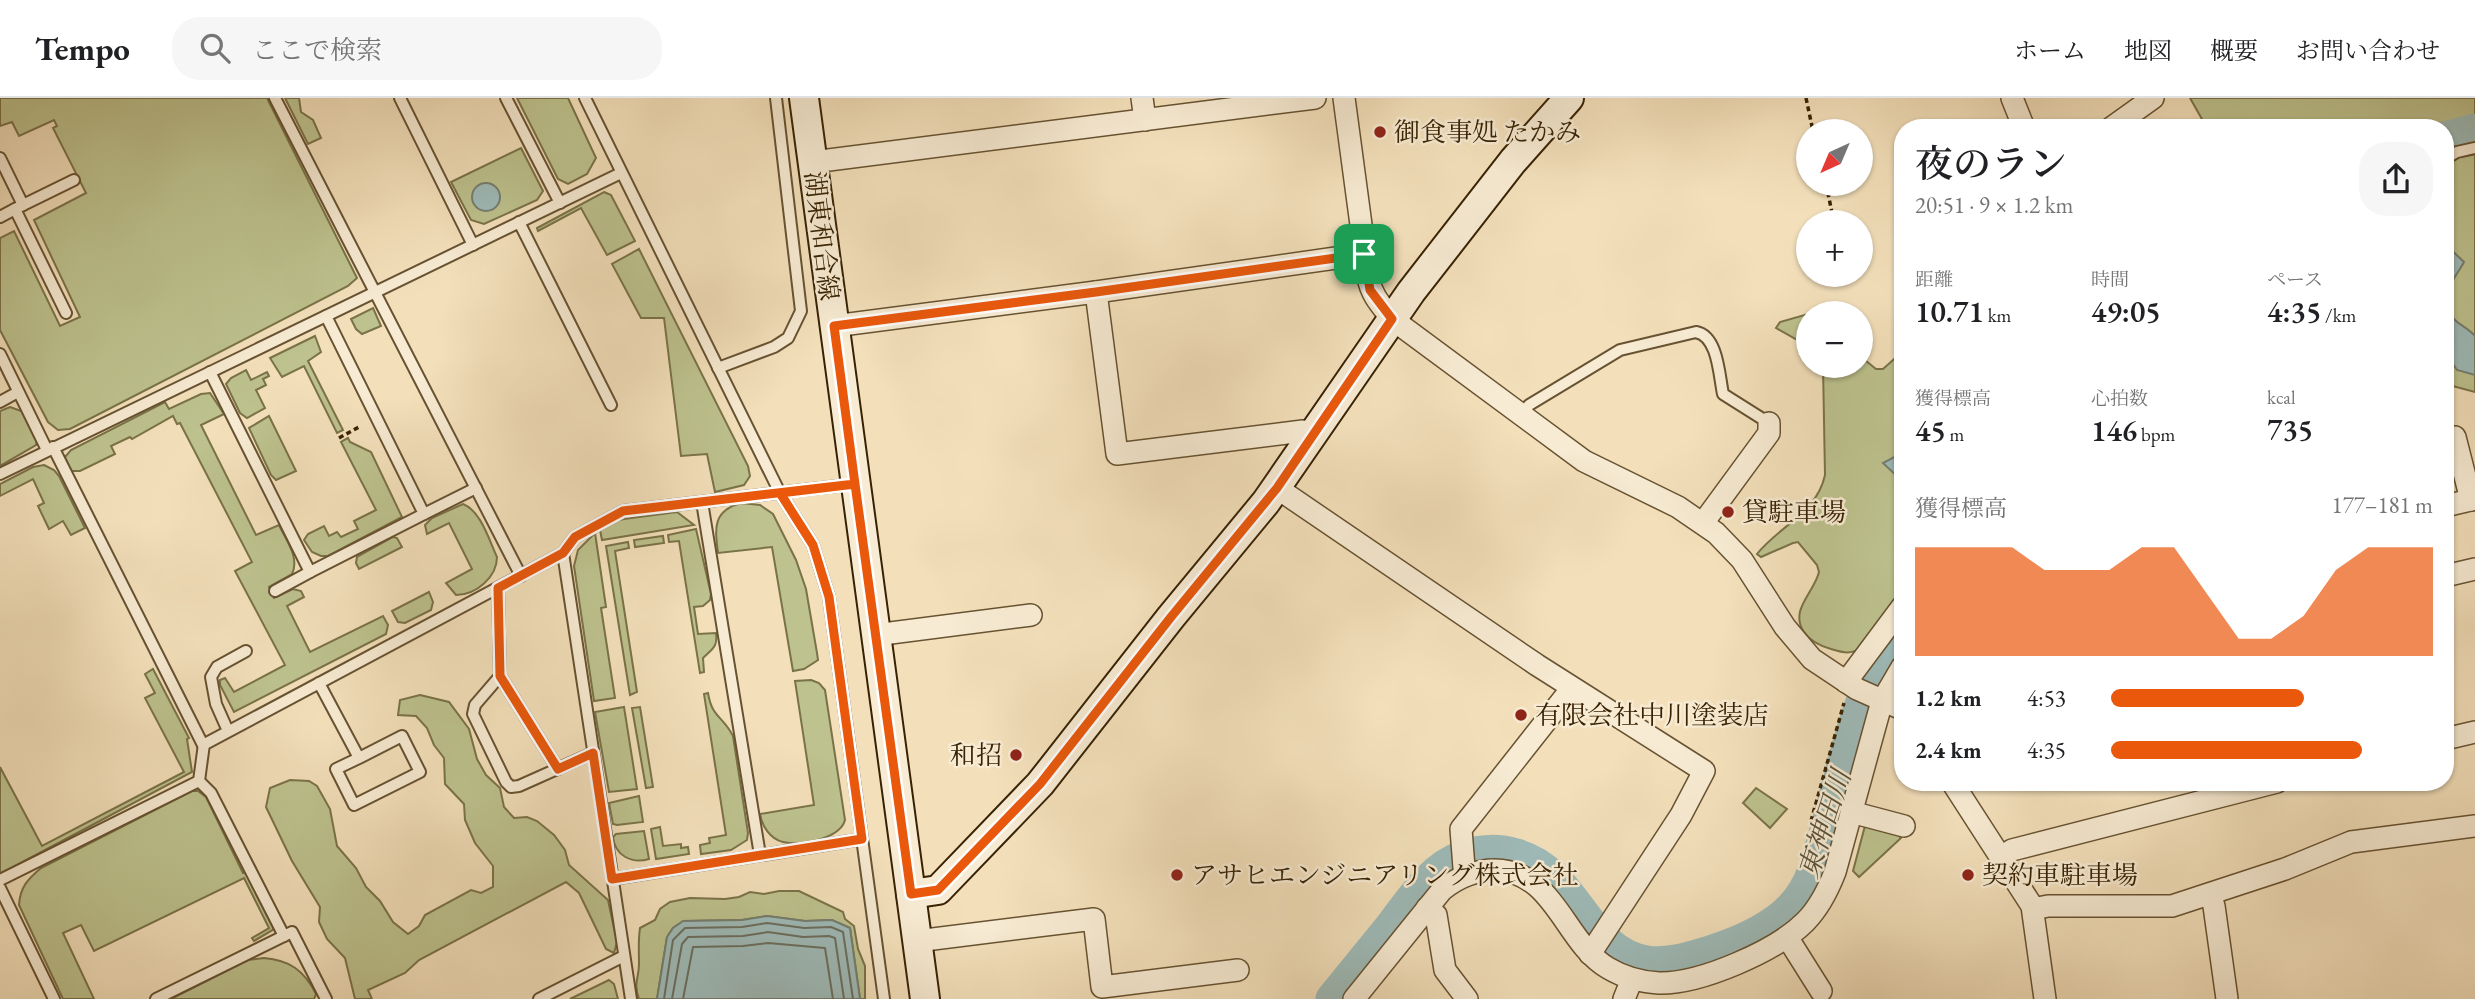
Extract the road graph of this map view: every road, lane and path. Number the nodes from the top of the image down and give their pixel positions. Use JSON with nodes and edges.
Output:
{"nodes":[{"id":1,"x":275,"y":98,"type":"edge"},
{"id":2,"x":400,"y":98,"type":"edge"},
{"id":3,"x":506,"y":98,"type":"edge"},
{"id":4,"x":585,"y":98,"type":"edge"},
{"id":5,"x":776,"y":98,"type":"edge"},
{"id":6,"x":804,"y":98,"type":"edge"},
{"id":7,"x":1142,"y":98,"type":"edge"},
{"id":8,"x":1315,"y":98,"type":"edge"},
{"id":9,"x":1344,"y":98,"type":"edge"},
{"id":10,"x":1569,"y":98,"type":"edge"},
{"id":11,"x":1805,"y":98,"type":"edge"},
{"id":12,"x":2012,"y":98,"type":"edge"},
{"id":13,"x":2153,"y":98,"type":"edge"},
{"id":14,"x":1810,"y":119,"type":"edge"},
{"id":15,"x":2020,"y":119,"type":"edge"},
{"id":16,"x":2124,"y":119,"type":"edge"},
{"id":17,"x":1145,"y":120,"type":"junction"},
{"id":18,"x":2475,"y":148,"type":"edge"},
{"id":19,"x":2454,"y":154,"type":"edge"},
{"id":20,"x":0,"y":158,"type":"edge"},
{"id":21,"x":813,"y":162,"type":"junction"},
{"id":22,"x":621,"y":173,"type":"junction"},
{"id":23,"x":74,"y":180,"type":"dead end"},
{"id":24,"x":560,"y":203,"type":"junction"},
{"id":25,"x":19,"y":207,"type":"junction"},
{"id":26,"x":0,"y":217,"type":"edge"},
{"id":27,"x":519,"y":222,"type":"junction"},
{"id":28,"x":473,"y":245,"type":"junction"},
{"id":29,"x":1364,"y":254,"type":"junction"},
{"id":30,"x":376,"y":292,"type":"junction"},
{"id":31,"x":1096,"y":292,"type":"junction"},
{"id":32,"x":66,"y":313,"type":"dead end"},
{"id":33,"x":326,"y":316,"type":"junction"},
{"id":34,"x":1392,"y":319,"type":"junction"},
{"id":35,"x":834,"y":326,"type":"junction"},
{"id":36,"x":0,"y":354,"type":"edge"},
{"id":37,"x":718,"y":368,"type":"junction"},
{"id":38,"x":210,"y":372,"type":"junction"},
{"id":39,"x":18,"y":392,"type":"junction"},
{"id":40,"x":0,"y":402,"type":"edge"},
{"id":41,"x":611,"y":405,"type":"dead end"},
{"id":42,"x":1522,"y":415,"type":"junction"},
{"id":43,"x":1769,"y":423,"type":"joint"},
{"id":44,"x":359,"y":428,"type":"dead end"},
{"id":45,"x":1312,"y":437,"type":"junction"},
{"id":46,"x":340,"y":438,"type":"dead end"},
{"id":47,"x":2454,"y":438,"type":"edge"},
{"id":48,"x":50,"y":449,"type":"junction"},
{"id":49,"x":0,"y":474,"type":"edge"},
{"id":50,"x":855,"y":484,"type":"junction"},
{"id":51,"x":476,"y":488,"type":"junction"},
{"id":52,"x":1277,"y":488,"type":"junction"},
{"id":53,"x":780,"y":493,"type":"junction"},
{"id":54,"x":2473,"y":499,"type":"edge"},
{"id":55,"x":702,"y":502,"type":"junction"},
{"id":56,"x":2454,"y":504,"type":"edge"},
{"id":57,"x":424,"y":514,"type":"junction"},
{"id":58,"x":1703,"y":523,"type":"junction"},
{"id":59,"x":563,"y":553,"type":"junction"},
{"id":60,"x":2474,"y":571,"type":"edge"},
{"id":61,"x":310,"y":572,"type":"junction"},
{"id":62,"x":2454,"y":574,"type":"edge"},
{"id":63,"x":521,"y":576,"type":"junction"},
{"id":64,"x":498,"y":588,"type":"junction"},
{"id":65,"x":275,"y":591,"type":"dead end"},
{"id":66,"x":1031,"y":615,"type":"dead end"},
{"id":67,"x":1894,"y":620,"type":"edge"},
{"id":68,"x":875,"y":635,"type":"junction"},
{"id":69,"x":246,"y":651,"type":"dead end"},
{"id":70,"x":500,"y":676,"type":"junction"},
{"id":71,"x":1894,"y":680,"type":"edge"},
{"id":72,"x":319,"y":682,"type":"junction"},
{"id":73,"x":1572,"y":688,"type":"junction"},
{"id":74,"x":1849,"y":692,"type":"junction"},
{"id":75,"x":1881,"y":701,"type":"junction"},
{"id":76,"x":1894,"y":706,"type":"edge"},
{"id":77,"x":228,"y":731,"type":"junction"},
{"id":78,"x":2475,"y":732,"type":"edge"},
{"id":79,"x":2454,"y":737,"type":"edge"},
{"id":80,"x":204,"y":744,"type":"junction"},
{"id":81,"x":593,"y":753,"type":"junction"},
{"id":82,"x":359,"y":758,"type":"junction"},
{"id":83,"x":558,"y":769,"type":"junction"},
{"id":84,"x":199,"y":781,"type":"junction"},
{"id":85,"x":1958,"y":791,"type":"edge"},
{"id":86,"x":2242,"y":791,"type":"edge"},
{"id":87,"x":1852,"y":811,"type":"junction"},
{"id":88,"x":1811,"y":821,"type":"dead end"},
{"id":89,"x":1904,"y":826,"type":"dead end"},
{"id":90,"x":2475,"y":826,"type":"edge"},
{"id":91,"x":862,"y":839,"type":"junction"},
{"id":92,"x":760,"y":855,"type":"junction"},
{"id":93,"x":2001,"y":858,"type":"junction"},
{"id":94,"x":1465,"y":872,"type":"junction"},
{"id":95,"x":612,"y":879,"type":"junction"},
{"id":96,"x":0,"y":880,"type":"edge"},
{"id":97,"x":0,"y":888,"type":"edge"},
{"id":98,"x":911,"y":894,"type":"junction"},
{"id":99,"x":2210,"y":894,"type":"junction"},
{"id":100,"x":1427,"y":908,"type":"junction"},
{"id":101,"x":2033,"y":908,"type":"junction"},
{"id":102,"x":284,"y":936,"type":"junction"},
{"id":103,"x":1787,"y":937,"type":"junction"},
{"id":104,"x":917,"y":941,"type":"junction"},
{"id":105,"x":1592,"y":952,"type":"junction"},
{"id":106,"x":624,"y":956,"type":"junction"},
{"id":107,"x":1238,"y":970,"type":"dead end"},
{"id":108,"x":1632,"y":978,"type":"junction"},
{"id":109,"x":1821,"y":991,"type":"dead end"},
{"id":110,"x":54,"y":999,"type":"edge"},
{"id":111,"x":156,"y":999,"type":"edge"},
{"id":112,"x":326,"y":999,"type":"edge"},
{"id":113,"x":539,"y":999,"type":"edge"},
{"id":114,"x":631,"y":999,"type":"edge"},
{"id":115,"x":884,"y":999,"type":"edge"},
{"id":116,"x":925,"y":999,"type":"edge"},
{"id":117,"x":1354,"y":999,"type":"edge"},
{"id":118,"x":1467,"y":999,"type":"edge"},
{"id":119,"x":1624,"y":999,"type":"edge"},
{"id":120,"x":2045,"y":999,"type":"edge"},
{"id":121,"x":2227,"y":999,"type":"edge"}],
"edges":[{"from":1,"to":30,"type":"lane"},
{"from":2,"to":28,"type":"lane"},
{"from":3,"to":24,"type":"lane"},
{"from":4,"to":22,"type":"lane"},
{"from":5,"to":37,"type":"lane"},
{"from":6,"to":21,"type":"street","name":"湖東和合線"},
{"from":7,"to":17,"type":"street"},
{"from":8,"to":17,"type":"street"},
{"from":9,"to":29,"type":"street"},
{"from":10,"to":34,"type":"street"},
{"from":11,"to":14,"type":"path"},
{"from":12,"to":15,"type":"street"},
{"from":13,"to":16,"type":"street"},
{"from":17,"to":21,"type":"street"},
{"from":18,"to":19,"type":"lane"},
{"from":20,"to":25,"type":"lane"},
{"from":21,"to":35,"type":"street","name":"湖東和合線"},
{"from":22,"to":24,"type":"lane"},
{"from":22,"to":37,"type":"lane"},
{"from":23,"to":25,"type":"lane"},
{"from":24,"to":27,"type":"lane"},
{"from":25,"to":26,"type":"lane"},
{"from":25,"to":32,"type":"lane"},
{"from":27,"to":28,"type":"lane"},
{"from":27,"to":41,"type":"lane"},
{"from":28,"to":30,"type":"lane"},
{"from":29,"to":31,"type":"street"},
{"from":29,"to":34,"type":"street"},
{"from":30,"to":33,"type":"lane"},
{"from":30,"to":51,"type":"lane"},
{"from":31,"to":35,"type":"street"},
{"from":31,"to":45,"type":"street"},
{"from":33,"to":38,"type":"lane"},
{"from":33,"to":57,"type":"lane"},
{"from":34,"to":42,"type":"street"},
{"from":34,"to":45,"type":"street"},
{"from":35,"to":50,"type":"street","name":"湖東和合線"},
{"from":36,"to":39,"type":"lane"},
{"from":37,"to":53,"type":"lane"},
{"from":38,"to":48,"type":"lane"},
{"from":38,"to":61,"type":"lane"},
{"from":39,"to":40,"type":"lane"},
{"from":39,"to":48,"type":"lane"},
{"from":42,"to":43,"type":"lane"},
{"from":42,"to":58,"type":"street"},
{"from":43,"to":58,"type":"street"},
{"from":44,"to":46,"type":"path"},
{"from":45,"to":52,"type":"street"},
{"from":47,"to":54,"type":"street"},
{"from":48,"to":49,"type":"lane"},
{"from":48,"to":80,"type":"lane"},
{"from":50,"to":53,"type":"lane"},
{"from":50,"to":68,"type":"street","name":"湖東和合線"},
{"from":51,"to":57,"type":"lane"},
{"from":51,"to":63,"type":"lane"},
{"from":52,"to":73,"type":"street"},
{"from":52,"to":98,"type":"street"},
{"from":53,"to":55,"type":"lane"},
{"from":53,"to":91,"type":"lane"},
{"from":54,"to":56,"type":"street"},
{"from":55,"to":59,"type":"lane"},
{"from":55,"to":92,"type":"lane"},
{"from":57,"to":61,"type":"lane"},
{"from":58,"to":74,"type":"street"},
{"from":59,"to":63,"type":"lane"},
{"from":59,"to":81,"type":"lane"},
{"from":60,"to":62,"type":"street"},
{"from":61,"to":65,"type":"lane"},
{"from":63,"to":64,"type":"lane"},
{"from":64,"to":70,"type":"lane"},
{"from":64,"to":72,"type":"lane"},
{"from":66,"to":68,"type":"street"},
{"from":67,"to":74,"type":"street"},
{"from":68,"to":98,"type":"street","name":"湖東和合線"},
{"from":69,"to":77,"type":"lane"},
{"from":70,"to":83,"type":"lane"},
{"from":70,"to":83,"type":"lane"},
{"from":71,"to":75,"type":"street"},
{"from":72,"to":77,"type":"lane"},
{"from":72,"to":82,"type":"lane"},
{"from":73,"to":94,"type":"street"},
{"from":73,"to":105,"type":"street"},
{"from":74,"to":75,"type":"street"},
{"from":74,"to":88,"type":"path"},
{"from":75,"to":76,"type":"street"},
{"from":75,"to":87,"type":"street"},
{"from":77,"to":80,"type":"lane"},
{"from":78,"to":79,"type":"street"},
{"from":80,"to":84,"type":"lane"},
{"from":81,"to":83,"type":"lane"},
{"from":81,"to":95,"type":"lane"},
{"from":82,"to":82,"type":"lane"},
{"from":84,"to":96,"type":"lane"},
{"from":84,"to":102,"type":"lane"},
{"from":85,"to":93,"type":"street"},
{"from":86,"to":93,"type":"street"},
{"from":87,"to":89,"type":"street"},
{"from":87,"to":103,"type":"street"},
{"from":90,"to":99,"type":"street"},
{"from":91,"to":92,"type":"lane"},
{"from":91,"to":115,"type":"lane"},
{"from":92,"to":95,"type":"lane"},
{"from":93,"to":101,"type":"street"},
{"from":94,"to":100,"type":"street"},
{"from":94,"to":105,"type":"street"},
{"from":95,"to":106,"type":"lane"},
{"from":97,"to":110,"type":"lane"},
{"from":98,"to":104,"type":"street","name":"湖東和合線"},
{"from":99,"to":101,"type":"street"},
{"from":99,"to":121,"type":"street"},
{"from":100,"to":117,"type":"street"},
{"from":100,"to":118,"type":"street"},
{"from":101,"to":120,"type":"street"},
{"from":102,"to":111,"type":"lane"},
{"from":102,"to":112,"type":"lane"},
{"from":103,"to":108,"type":"street"},
{"from":103,"to":109,"type":"street"},
{"from":104,"to":107,"type":"street"},
{"from":104,"to":116,"type":"street","name":"湖東和合線"},
{"from":105,"to":108,"type":"street"},
{"from":106,"to":113,"type":"lane"},
{"from":106,"to":114,"type":"lane"},
{"from":108,"to":119,"type":"street"}]}
